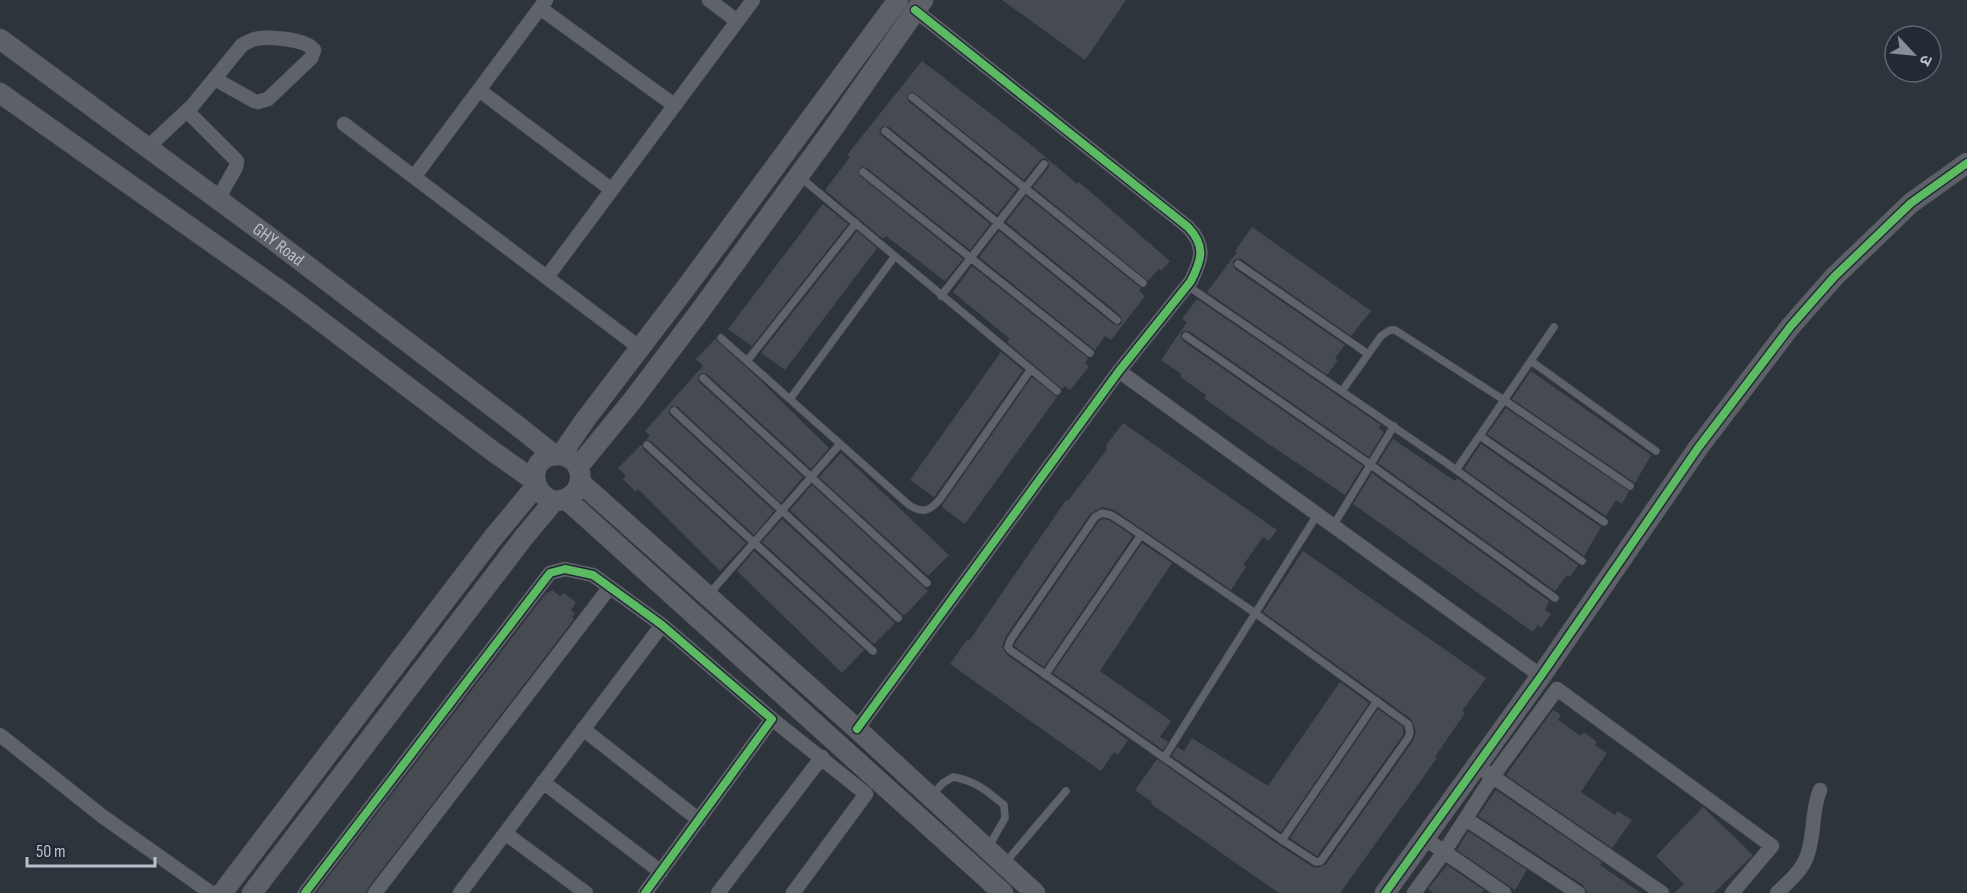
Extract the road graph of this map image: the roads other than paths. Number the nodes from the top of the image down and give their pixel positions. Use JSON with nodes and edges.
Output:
{"nodes":[{"id":1,"x":709,"y":0,"type":"edge"},
{"id":2,"x":753,"y":0,"type":"edge"},
{"id":3,"x":898,"y":0,"type":"edge"},
{"id":4,"x":543,"y":4,"type":"edge"},
{"id":5,"x":919,"y":5,"type":"edge"},
{"id":6,"x":737,"y":21,"type":"junction"},
{"id":7,"x":0,"y":39,"type":"edge"},
{"id":8,"x":214,"y":80,"type":"junction"},
{"id":9,"x":479,"y":90,"type":"junction"},
{"id":10,"x":0,"y":93,"type":"edge"},
{"id":11,"x":912,"y":97,"type":"dead end"},
{"id":12,"x":675,"y":105,"type":"junction"},
{"id":13,"x":187,"y":111,"type":"junction"},
{"id":14,"x":344,"y":124,"type":"dead end"},
{"id":15,"x":885,"y":131,"type":"dead end"},
{"id":16,"x":147,"y":148,"type":"junction"},
{"id":17,"x":1967,"y":163,"type":"edge"},
{"id":18,"x":1044,"y":164,"type":"dead end"},
{"id":19,"x":863,"y":172,"type":"dead end"},
{"id":20,"x":798,"y":176,"type":"junction"},
{"id":21,"x":414,"y":177,"type":"junction"},
{"id":22,"x":1026,"y":187,"type":"junction"},
{"id":23,"x":612,"y":190,"type":"junction"},
{"id":24,"x":218,"y":199,"type":"junction"},
{"id":25,"x":856,"y":223,"type":"junction"},
{"id":26,"x":998,"y":224,"type":"junction"},
{"id":27,"x":895,"y":256,"type":"junction"},
{"id":28,"x":971,"y":258,"type":"junction"},
{"id":29,"x":1238,"y":264,"type":"dead end"},
{"id":30,"x":547,"y":277,"type":"junction"},
{"id":31,"x":1143,"y":283,"type":"dead end"},
{"id":32,"x":1188,"y":285,"type":"junction"},
{"id":33,"x":941,"y":296,"type":"junction"},
{"id":34,"x":1117,"y":320,"type":"dead end"},
{"id":35,"x":1554,"y":327,"type":"dead end"},
{"id":36,"x":1186,"y":336,"type":"dead end"},
{"id":37,"x":721,"y":338,"type":"dead end"},
{"id":38,"x":640,"y":348,"type":"junction"},
{"id":39,"x":1090,"y":353,"type":"dead end"},
{"id":40,"x":1368,"y":354,"type":"junction"},
{"id":41,"x":747,"y":361,"type":"junction"},
{"id":42,"x":1531,"y":361,"type":"junction"},
{"id":43,"x":1031,"y":369,"type":"junction"},
{"id":44,"x":1119,"y":371,"type":"junction"},
{"id":45,"x":703,"y":378,"type":"dead end"},
{"id":46,"x":1057,"y":391,"type":"dead end"},
{"id":47,"x":1342,"y":391,"type":"junction"},
{"id":48,"x":790,"y":399,"type":"junction"},
{"id":49,"x":1504,"y":400,"type":"junction"},
{"id":50,"x":674,"y":411,"type":"dead end"},
{"id":51,"x":1394,"y":426,"type":"junction"},
{"id":52,"x":1480,"y":436,"type":"junction"},
{"id":53,"x":840,"y":444,"type":"junction"},
{"id":54,"x":647,"y":445,"type":"dead end"},
{"id":55,"x":1656,"y":451,"type":"dead end"},
{"id":56,"x":557,"y":455,"type":"junction"},
{"id":57,"x":1371,"y":465,"type":"junction"},
{"id":58,"x":1456,"y":470,"type":"junction"},
{"id":59,"x":579,"y":475,"type":"junction"},
{"id":60,"x":811,"y":478,"type":"junction"},
{"id":61,"x":536,"y":484,"type":"junction"},
{"id":62,"x":1629,"y":486,"type":"dead end"},
{"id":63,"x":560,"y":500,"type":"junction"},
{"id":64,"x":782,"y":510,"type":"junction"},
{"id":65,"x":1317,"y":515,"type":"junction"},
{"id":66,"x":1604,"y":522,"type":"dead end"},
{"id":67,"x":1334,"y":526,"type":"junction"},
{"id":68,"x":1141,"y":534,"type":"junction"},
{"id":69,"x":755,"y":543,"type":"junction"},
{"id":70,"x":1582,"y":561,"type":"dead end"},
{"id":71,"x":927,"y":584,"type":"dead end"},
{"id":72,"x":610,"y":587,"type":"junction"},
{"id":73,"x":708,"y":596,"type":"junction"},
{"id":74,"x":1555,"y":598,"type":"dead end"},
{"id":75,"x":1255,"y":613,"type":"junction"},
{"id":76,"x":898,"y":618,"type":"dead end"},
{"id":77,"x":662,"y":625,"type":"junction"},
{"id":78,"x":873,"y":651,"type":"dead end"},
{"id":79,"x":1045,"y":675,"type":"junction"},
{"id":80,"x":1541,"y":676,"type":"junction"},
{"id":81,"x":1377,"y":701,"type":"junction"},
{"id":82,"x":772,"y":719,"type":"junction"},
{"id":83,"x":583,"y":729,"type":"junction"},
{"id":84,"x":857,"y":729,"type":"junction"},
{"id":85,"x":0,"y":735,"type":"edge"},
{"id":86,"x":822,"y":757,"type":"junction"},
{"id":87,"x":1164,"y":758,"type":"junction"},
{"id":88,"x":1485,"y":771,"type":"junction"},
{"id":89,"x":543,"y":782,"type":"junction"},
{"id":90,"x":1820,"y":790,"type":"dead end"},
{"id":91,"x":1066,"y":791,"type":"dead end"},
{"id":92,"x":930,"y":797,"type":"junction"},
{"id":93,"x":1466,"y":819,"type":"junction"},
{"id":94,"x":699,"y":820,"type":"junction"},
{"id":95,"x":505,"y":833,"type":"junction"},
{"id":96,"x":1424,"y":838,"type":"junction"},
{"id":97,"x":1282,"y":840,"type":"junction"},
{"id":98,"x":987,"y":849,"type":"junction"},
{"id":99,"x":1444,"y":852,"type":"junction"},
{"id":100,"x":1004,"y":864,"type":"junction"},
{"id":101,"x":661,"y":873,"type":"junction"},
{"id":102,"x":211,"y":893,"type":"edge"},
{"id":103,"x":222,"y":893,"type":"edge"},
{"id":104,"x":252,"y":893,"type":"edge"},
{"id":105,"x":305,"y":893,"type":"edge"},
{"id":106,"x":375,"y":893,"type":"edge"},
{"id":107,"x":460,"y":893,"type":"edge"},
{"id":108,"x":586,"y":893,"type":"edge"},
{"id":109,"x":645,"y":893,"type":"edge"},
{"id":110,"x":718,"y":893,"type":"edge"},
{"id":111,"x":793,"y":893,"type":"edge"},
{"id":112,"x":1003,"y":893,"type":"edge"},
{"id":113,"x":1035,"y":893,"type":"edge"},
{"id":114,"x":1385,"y":893,"type":"edge"},
{"id":115,"x":1414,"y":893,"type":"edge"},
{"id":116,"x":1504,"y":893,"type":"edge"},
{"id":117,"x":1578,"y":893,"type":"edge"},
{"id":118,"x":1662,"y":893,"type":"edge"},
{"id":119,"x":1732,"y":893,"type":"edge"},
{"id":120,"x":1777,"y":893,"type":"edge"}],
"edges":[{"from":1,"to":6,"type":"street"},
{"from":2,"to":6,"type":"street"},
{"from":3,"to":38,"type":"street"},
{"from":4,"to":9,"type":"street"},
{"from":4,"to":12,"type":"street"},
{"from":5,"to":20,"type":"street"},
{"from":5,"to":32,"type":"street"},
{"from":6,"to":12,"type":"street"},
{"from":7,"to":16,"type":"street","name":"GHY Road"},
{"from":8,"to":8,"type":"street"},
{"from":8,"to":13,"type":"street"},
{"from":9,"to":21,"type":"street"},
{"from":9,"to":23,"type":"street"},
{"from":10,"to":61,"type":"street","name":"GHY Road"},
{"from":11,"to":22,"type":"lane"},
{"from":12,"to":23,"type":"street"},
{"from":13,"to":16,"type":"street"},
{"from":13,"to":24,"type":"street"},
{"from":14,"to":21,"type":"street"},
{"from":15,"to":26,"type":"lane"},
{"from":16,"to":24,"type":"street","name":"GHY Road"},
{"from":17,"to":80,"type":"street"},
{"from":18,"to":22,"type":"lane"},
{"from":19,"to":28,"type":"lane"},
{"from":20,"to":25,"type":"lane"},
{"from":20,"to":59,"type":"street"},
{"from":21,"to":30,"type":"street"},
{"from":22,"to":26,"type":"lane"},
{"from":22,"to":31,"type":"lane"},
{"from":23,"to":30,"type":"street"},
{"from":24,"to":56,"type":"street","name":"GHY Road"},
{"from":25,"to":27,"type":"lane"},
{"from":25,"to":41,"type":"lane"},
{"from":26,"to":28,"type":"lane"},
{"from":26,"to":34,"type":"lane"},
{"from":27,"to":33,"type":"lane"},
{"from":27,"to":48,"type":"lane"},
{"from":28,"to":33,"type":"lane"},
{"from":28,"to":39,"type":"lane"},
{"from":29,"to":40,"type":"lane"},
{"from":30,"to":38,"type":"street"},
{"from":32,"to":44,"type":"street"},
{"from":32,"to":47,"type":"lane"},
{"from":33,"to":43,"type":"lane"},
{"from":35,"to":42,"type":"lane"},
{"from":36,"to":57,"type":"lane"},
{"from":37,"to":41,"type":"lane"},
{"from":38,"to":56,"type":"street"},
{"from":40,"to":47,"type":"lane"},
{"from":40,"to":49,"type":"lane"},
{"from":41,"to":48,"type":"lane"},
{"from":42,"to":49,"type":"lane"},
{"from":42,"to":55,"type":"lane"},
{"from":43,"to":46,"type":"lane"},
{"from":43,"to":53,"type":"lane"},
{"from":44,"to":65,"type":"street"},
{"from":44,"to":84,"type":"street"},
{"from":45,"to":60,"type":"lane"},
{"from":47,"to":51,"type":"lane"},
{"from":48,"to":53,"type":"lane"},
{"from":49,"to":52,"type":"lane"},
{"from":49,"to":62,"type":"lane"},
{"from":50,"to":64,"type":"lane"},
{"from":51,"to":57,"type":"lane"},
{"from":51,"to":58,"type":"lane"},
{"from":52,"to":58,"type":"lane"},
{"from":52,"to":66,"type":"lane"},
{"from":53,"to":60,"type":"lane"},
{"from":54,"to":69,"type":"lane"},
{"from":56,"to":59,"type":"street"},
{"from":56,"to":61,"type":"street"},
{"from":57,"to":67,"type":"lane"},
{"from":57,"to":74,"type":"lane"},
{"from":58,"to":70,"type":"lane"},
{"from":59,"to":63,"type":"street"},
{"from":59,"to":73,"type":"street"},
{"from":60,"to":64,"type":"lane"},
{"from":60,"to":71,"type":"lane"},
{"from":61,"to":63,"type":"street"},
{"from":61,"to":103,"type":"street"},
{"from":63,"to":104,"type":"street"},
{"from":63,"to":112,"type":"street"},
{"from":64,"to":69,"type":"lane"},
{"from":64,"to":76,"type":"lane"},
{"from":65,"to":67,"type":"street"},
{"from":65,"to":75,"type":"lane"},
{"from":67,"to":80,"type":"street"},
{"from":68,"to":75,"type":"lane"},
{"from":68,"to":79,"type":"lane"},
{"from":68,"to":79,"type":"lane"},
{"from":69,"to":73,"type":"lane"},
{"from":69,"to":78,"type":"lane"},
{"from":72,"to":77,"type":"street"},
{"from":72,"to":105,"type":"street"},
{"from":72,"to":106,"type":"street"},
{"from":73,"to":84,"type":"street"},
{"from":75,"to":81,"type":"lane"},
{"from":75,"to":87,"type":"lane"},
{"from":77,"to":82,"type":"street"},
{"from":77,"to":83,"type":"street"},
{"from":79,"to":87,"type":"lane"},
{"from":80,"to":88,"type":"street"},
{"from":81,"to":97,"type":"lane"},
{"from":81,"to":97,"type":"lane"},
{"from":82,"to":86,"type":"street"},
{"from":82,"to":94,"type":"street"},
{"from":83,"to":89,"type":"street"},
{"from":83,"to":94,"type":"street"},
{"from":84,"to":92,"type":"street"},
{"from":85,"to":102,"type":"street"},
{"from":86,"to":110,"type":"street"},
{"from":86,"to":111,"type":"street"},
{"from":87,"to":97,"type":"lane"},
{"from":88,"to":93,"type":"street"},
{"from":88,"to":96,"type":"street"},
{"from":88,"to":118,"type":"street"},
{"from":88,"to":119,"type":"street"},
{"from":89,"to":95,"type":"street"},
{"from":89,"to":101,"type":"street"},
{"from":90,"to":120,"type":"street"},
{"from":91,"to":100,"type":"lane"},
{"from":92,"to":98,"type":"street"},
{"from":92,"to":98,"type":"lane"},
{"from":93,"to":99,"type":"street"},
{"from":93,"to":117,"type":"street"},
{"from":94,"to":101,"type":"street"},
{"from":95,"to":107,"type":"street"},
{"from":95,"to":108,"type":"street"},
{"from":96,"to":99,"type":"street"},
{"from":96,"to":114,"type":"street"},
{"from":98,"to":100,"type":"street"},
{"from":99,"to":115,"type":"street"},
{"from":99,"to":116,"type":"street"},
{"from":100,"to":113,"type":"street"},
{"from":101,"to":109,"type":"street"}]}
